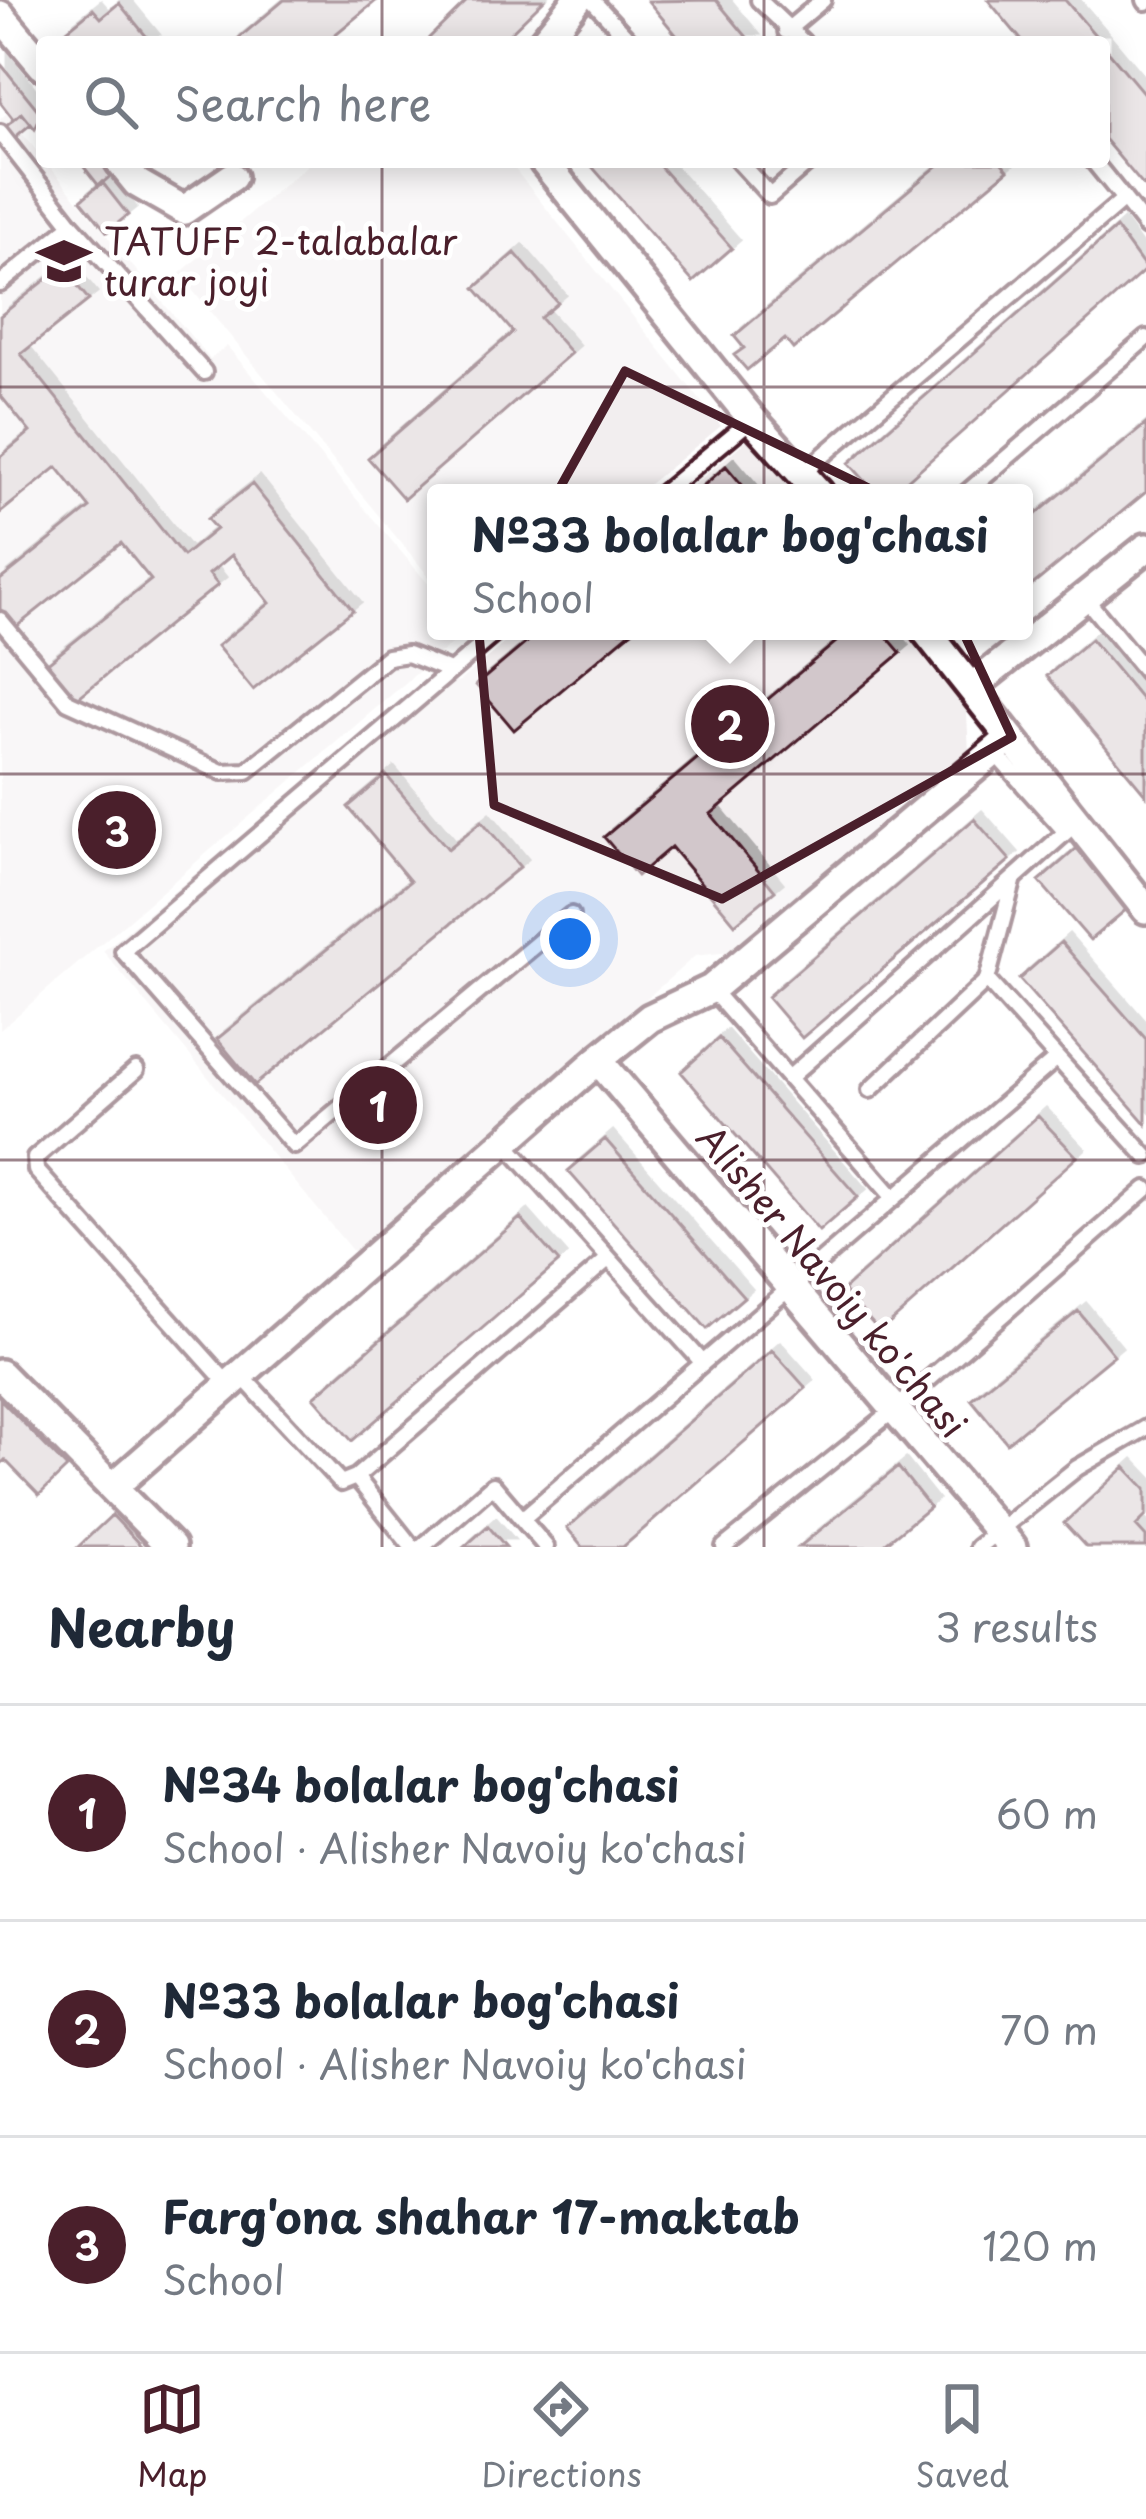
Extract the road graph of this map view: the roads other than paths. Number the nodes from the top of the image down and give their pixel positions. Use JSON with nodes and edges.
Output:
{"nodes":[{"id":1,"x":11,"y":0,"type":"edge"},
{"id":2,"x":577,"y":0,"type":"edge"},
{"id":3,"x":592,"y":0,"type":"edge"},
{"id":4,"x":759,"y":0,"type":"edge"},
{"id":5,"x":823,"y":0,"type":"edge"},
{"id":6,"x":0,"y":12,"type":"edge"},
{"id":7,"x":786,"y":31,"type":"junction"},
{"id":8,"x":548,"y":36,"type":"edge"},
{"id":9,"x":625,"y":36,"type":"edge"},
{"id":10,"x":794,"y":36,"type":"edge"},
{"id":11,"x":36,"y":57,"type":"edge"},
{"id":12,"x":0,"y":133,"type":"edge"},
{"id":13,"x":125,"y":168,"type":"edge"},
{"id":14,"x":549,"y":168,"type":"edge"},
{"id":15,"x":745,"y":168,"type":"edge"},
{"id":16,"x":801,"y":168,"type":"edge"},
{"id":17,"x":1099,"y":168,"type":"edge"},
{"id":18,"x":232,"y":177,"type":"dead end"},
{"id":19,"x":1124,"y":199,"type":"junction"},
{"id":20,"x":72,"y":225,"type":"junction"},
{"id":21,"x":1146,"y":227,"type":"edge"},
{"id":22,"x":0,"y":284,"type":"edge"},
{"id":23,"x":1146,"y":338,"type":"edge"},
{"id":24,"x":204,"y":372,"type":"dead end"},
{"id":25,"x":752,"y":418,"type":"junction"},
{"id":26,"x":812,"y":483,"type":"edge"},
{"id":27,"x":674,"y":484,"type":"edge"},
{"id":28,"x":976,"y":484,"type":"edge"},
{"id":29,"x":1146,"y":548,"type":"edge"},
{"id":30,"x":1085,"y":598,"type":"junction"},
{"id":31,"x":0,"y":620,"type":"edge"},
{"id":32,"x":1033,"y":639,"type":"edge"},
{"id":33,"x":487,"y":640,"type":"edge"},
{"id":34,"x":933,"y":640,"type":"edge"},
{"id":35,"x":1032,"y":640,"type":"edge"},
{"id":36,"x":450,"y":671,"type":"junction"},
{"id":37,"x":1146,"y":672,"type":"edge"},
{"id":38,"x":972,"y":688,"type":"junction"},
{"id":39,"x":1002,"y":745,"type":"junction"},
{"id":40,"x":1014,"y":878,"type":"junction"},
{"id":41,"x":1146,"y":909,"type":"edge"},
{"id":42,"x":572,"y":915,"type":"dead end"},
{"id":43,"x":987,"y":980,"type":"junction"},
{"id":44,"x":711,"y":989,"type":"junction"},
{"id":45,"x":1057,"y":1058,"type":"junction"},
{"id":46,"x":598,"y":1060,"type":"junction"},
{"id":47,"x":136,"y":1070,"type":"dead end"},
{"id":48,"x":789,"y":1078,"type":"junction"},
{"id":49,"x":870,"y":1090,"type":"dead end"},
{"id":50,"x":505,"y":1143,"type":"junction"},
{"id":51,"x":1146,"y":1156,"type":"edge"},
{"id":52,"x":1146,"y":1189,"type":"edge"},
{"id":53,"x":894,"y":1198,"type":"junction"},
{"id":54,"x":608,"y":1259,"type":"junction"},
{"id":55,"x":793,"y":1285,"type":"junction"},
{"id":56,"x":703,"y":1363,"type":"junction"},
{"id":57,"x":0,"y":1374,"type":"edge"},
{"id":58,"x":232,"y":1378,"type":"junction"},
{"id":59,"x":894,"y":1410,"type":"junction"},
{"id":60,"x":1146,"y":1428,"type":"edge"},
{"id":61,"x":356,"y":1477,"type":"junction"},
{"id":62,"x":112,"y":1487,"type":"junction"},
{"id":63,"x":522,"y":1519,"type":"junction"},
{"id":64,"x":996,"y":1541,"type":"edge"},
{"id":65,"x":171,"y":1547,"type":"edge"},
{"id":66,"x":412,"y":1547,"type":"edge"},
{"id":67,"x":422,"y":1547,"type":"edge"},
{"id":68,"x":546,"y":1547,"type":"edge"},
{"id":69,"x":724,"y":1547,"type":"edge"}],
"edges":[{"from":1,"to":6,"type":"lane"},
{"from":2,"to":8,"type":"street"},
{"from":3,"to":9,"type":"lane"},
{"from":4,"to":7,"type":"lane"},
{"from":5,"to":7,"type":"lane"},
{"from":6,"to":11,"type":"street"},
{"from":7,"to":10,"type":"lane"},
{"from":12,"to":20,"type":"lane"},
{"from":13,"to":18,"type":"street"},
{"from":14,"to":25,"type":"street"},
{"from":15,"to":16,"type":"lane"},
{"from":17,"to":19,"type":"lane"},
{"from":19,"to":21,"type":"lane"},
{"from":19,"to":26,"type":"lane"},
{"from":20,"to":22,"type":"lane"},
{"from":20,"to":24,"type":"lane"},
{"from":23,"to":28,"type":"lane"},
{"from":25,"to":26,"type":"street"},
{"from":25,"to":27,"type":"lane"},
{"from":29,"to":30,"type":"street"},
{"from":30,"to":32,"type":"street"},
{"from":30,"to":37,"type":"lane"},
{"from":31,"to":36,"type":"lane"},
{"from":33,"to":36,"type":"lane"},
{"from":34,"to":38,"type":"street"},
{"from":35,"to":38,"type":"street"},
{"from":36,"to":42,"type":"lane"},
{"from":38,"to":39,"type":"street"},
{"from":39,"to":40,"type":"lane"},
{"from":39,"to":41,"type":"street"},
{"from":39,"to":44,"type":"street"},
{"from":40,"to":43,"type":"lane"},
{"from":40,"to":48,"type":"lane"},
{"from":43,"to":45,"type":"lane"},
{"from":43,"to":49,"type":"lane"},
{"from":44,"to":46,"type":"street"},
{"from":44,"to":48,"type":"lane"},
{"from":45,"to":51,"type":"lane"},
{"from":45,"to":53,"type":"lane"},
{"from":46,"to":50,"type":"street"},
{"from":46,"to":55,"type":"street","name":"Alisher Navoiy ko'chasi"},
{"from":47,"to":58,"type":"lane"},
{"from":48,"to":53,"type":"lane"},
{"from":50,"to":54,"type":"lane"},
{"from":50,"to":58,"type":"street"},
{"from":52,"to":59,"type":"lane"},
{"from":53,"to":55,"type":"lane"},
{"from":54,"to":56,"type":"lane"},
{"from":54,"to":61,"type":"lane"},
{"from":55,"to":56,"type":"lane"},
{"from":55,"to":59,"type":"street","name":"Alisher Navoiy ko'chasi"},
{"from":56,"to":63,"type":"lane"},
{"from":57,"to":62,"type":"street"},
{"from":58,"to":61,"type":"lane"},
{"from":58,"to":62,"type":"street"},
{"from":59,"to":64,"type":"street","name":"Alisher Navoiy ko'chasi"},
{"from":59,"to":69,"type":"lane"},
{"from":60,"to":64,"type":"lane"},
{"from":61,"to":66,"type":"lane"},
{"from":62,"to":65,"type":"street"},
{"from":63,"to":67,"type":"lane"},
{"from":63,"to":68,"type":"lane"}]}
